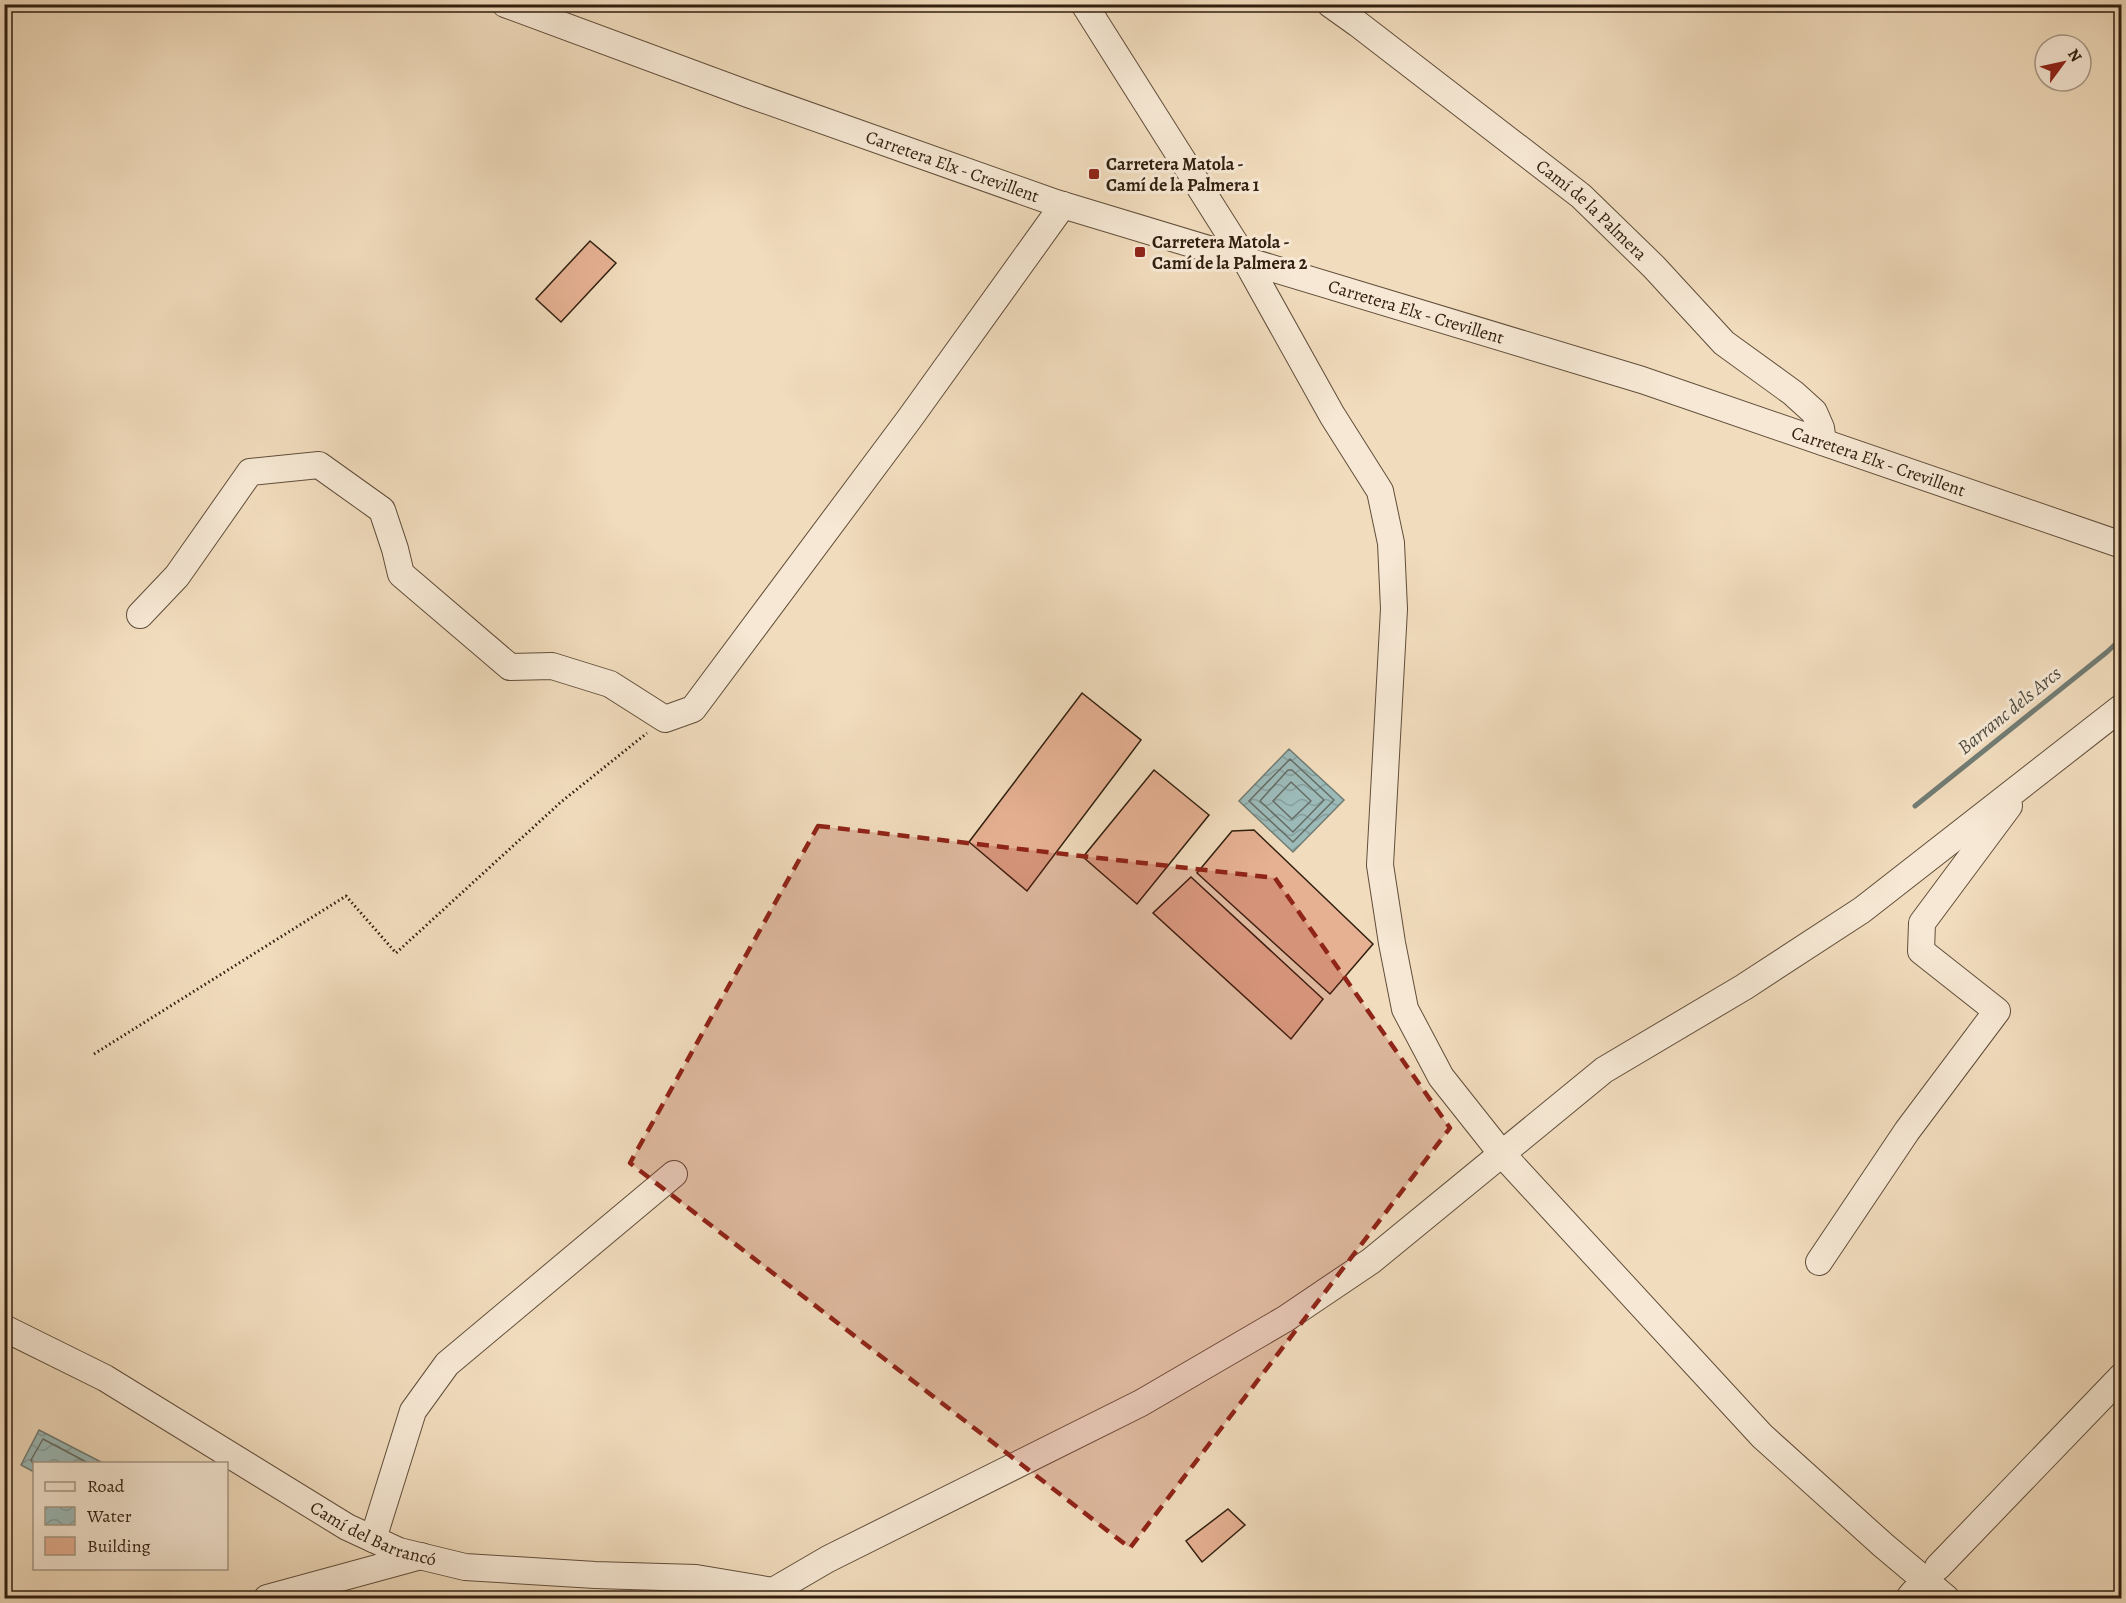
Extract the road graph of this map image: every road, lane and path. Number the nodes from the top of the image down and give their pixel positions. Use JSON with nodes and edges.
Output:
{"nodes":[{"id":1,"x":505,"y":4,"type":"edge"},
{"id":2,"x":1084,"y":4,"type":"edge"},
{"id":3,"x":1330,"y":4,"type":"edge"},
{"id":4,"x":1063,"y":205,"type":"junction"},
{"id":5,"x":1245,"y":259,"type":"junction"},
{"id":6,"x":1823,"y":442,"type":"junction"},
{"id":7,"x":2121,"y":545,"type":"edge"},
{"id":8,"x":140,"y":615,"type":"dead end"},
{"id":9,"x":2121,"y":707,"type":"edge"},
{"id":10,"x":665,"y":719,"type":"junction"},
{"id":11,"x":2028,"y":779,"type":"junction"},
{"id":12,"x":94,"y":1054,"type":"dead end"},
{"id":13,"x":1503,"y":1154,"type":"junction"},
{"id":14,"x":674,"y":1174,"type":"dead end"},
{"id":15,"x":1819,"y":1262,"type":"dead end"},
{"id":16,"x":4,"y":1328,"type":"edge"},
{"id":17,"x":2121,"y":1376,"type":"edge"},
{"id":18,"x":373,"y":1539,"type":"junction"},
{"id":19,"x":422,"y":1556,"type":"junction"},
{"id":20,"x":1938,"y":1567,"type":"dead end"},
{"id":21,"x":780,"y":1595,"type":"edge"},
{"id":22,"x":267,"y":1599,"type":"edge"},
{"id":23,"x":1946,"y":1599,"type":"edge"}],
"edges":[{"from":1,"to":4,"type":"street","name":"Carretera Elx - Crevillent"},
{"from":2,"to":5,"type":"street"},
{"from":3,"to":6,"type":"street","name":"Camí de la Palmera"},
{"from":4,"to":5,"type":"street","name":"Carretera Elx - Crevillent"},
{"from":4,"to":10,"type":"street"},
{"from":5,"to":6,"type":"street","name":"Carretera Elx - Crevillent"},
{"from":5,"to":13,"type":"street"},
{"from":6,"to":7,"type":"street","name":"Carretera Elx - Crevillent"},
{"from":8,"to":10,"type":"street"},
{"from":9,"to":11,"type":"street"},
{"from":10,"to":12,"type":"path"},
{"from":11,"to":13,"type":"street"},
{"from":11,"to":15,"type":"street"},
{"from":13,"to":21,"type":"street"},
{"from":13,"to":23,"type":"street"},
{"from":14,"to":18,"type":"street"},
{"from":16,"to":18,"type":"street","name":"Camí del Barrancó"},
{"from":17,"to":20,"type":"street"},
{"from":18,"to":19,"type":"street","name":"Camí del Barrancó"},
{"from":19,"to":21,"type":"street","name":"Camí del Barrancó"},
{"from":19,"to":22,"type":"street"}]}
